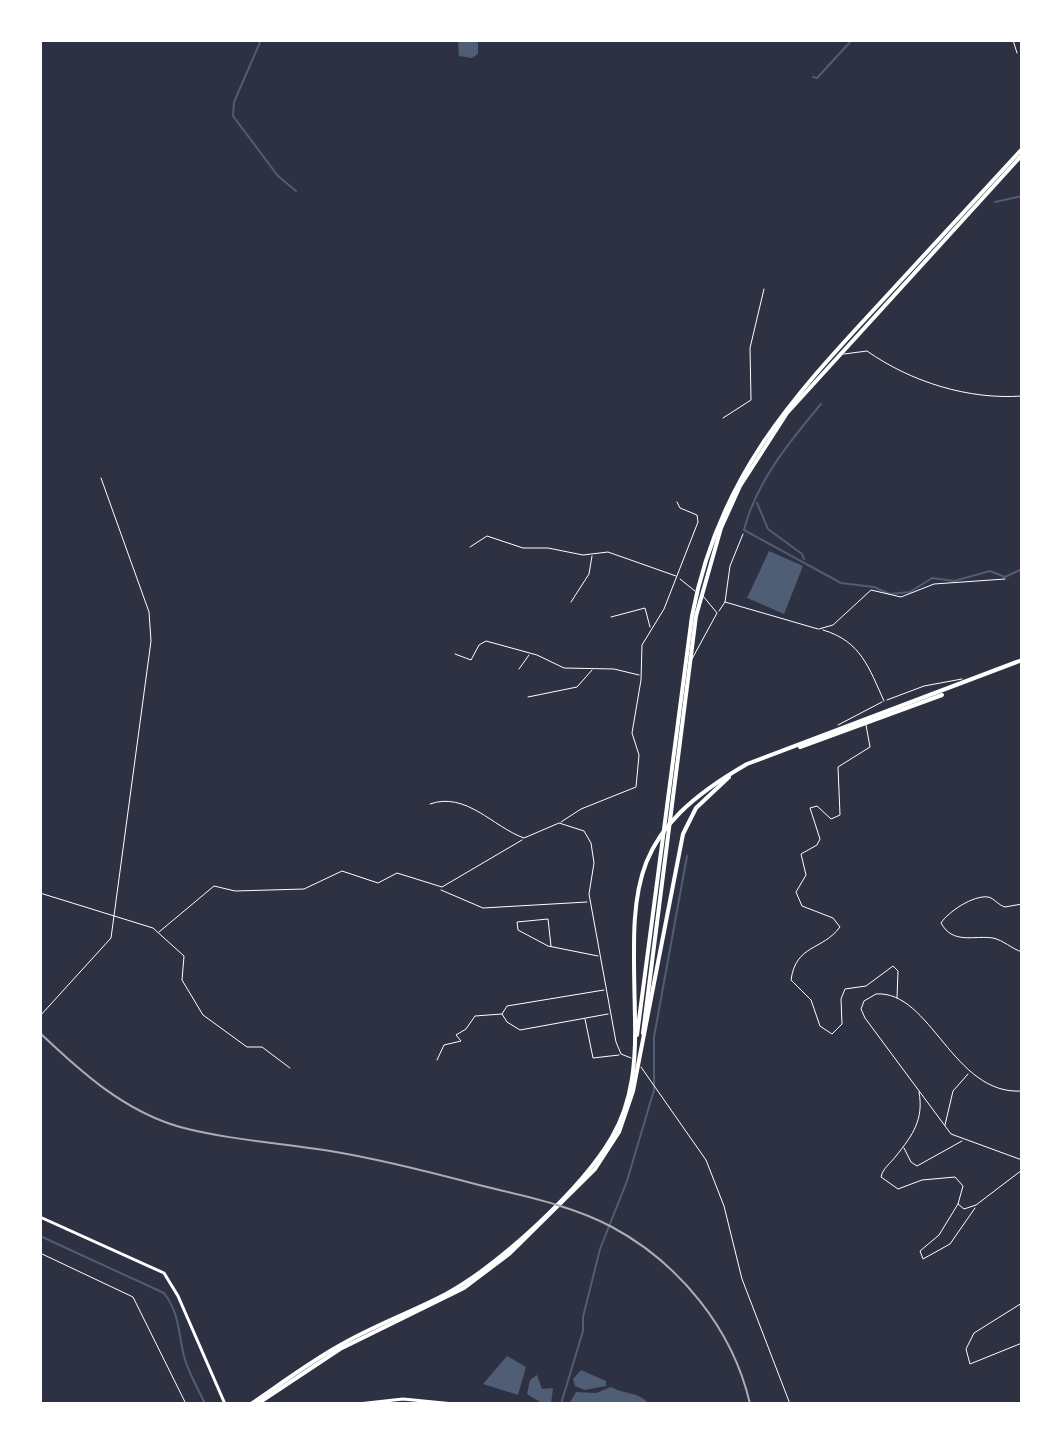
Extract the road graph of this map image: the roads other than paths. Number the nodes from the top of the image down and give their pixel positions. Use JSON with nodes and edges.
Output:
{"nodes":[{"id":1,"x":1013,"y":40,"type":"edge"},
{"id":2,"x":1017,"y":53,"type":"dead end"},
{"id":3,"x":1022,"y":152,"type":"edge"},
{"id":4,"x":764,"y":289,"type":"dead end"},
{"id":5,"x":840,"y":353,"type":"junction"},
{"id":6,"x":1022,"y":396,"type":"edge"},
{"id":7,"x":723,"y":418,"type":"dead end"},
{"id":8,"x":101,"y":478,"type":"dead end"},
{"id":9,"x":677,"y":502,"type":"dead end"},
{"id":10,"x":743,"y":534,"type":"dead end"},
{"id":11,"x":470,"y":547,"type":"dead end"},
{"id":12,"x":592,"y":553,"type":"junction"},
{"id":13,"x":678,"y":578,"type":"junction"},
{"id":14,"x":1005,"y":579,"type":"dead end"},
{"id":15,"x":699,"y":593,"type":"junction"},
{"id":16,"x":571,"y":602,"type":"dead end"},
{"id":17,"x":725,"y":602,"type":"junction"},
{"id":18,"x":717,"y":613,"type":"junction"},
{"id":19,"x":611,"y":617,"type":"dead end"},
{"id":20,"x":650,"y":629,"type":"junction"},
{"id":21,"x":819,"y":629,"type":"junction"},
{"id":22,"x":531,"y":653,"type":"junction"},
{"id":23,"x":455,"y":654,"type":"dead end"},
{"id":24,"x":1022,"y":662,"type":"edge"},
{"id":25,"x":689,"y":664,"type":"junction"},
{"id":26,"x":594,"y":668,"type":"junction"},
{"id":27,"x":519,"y":669,"type":"dead end"},
{"id":28,"x":641,"y":676,"type":"junction"},
{"id":29,"x":968,"y":682,"type":"junction"},
{"id":30,"x":528,"y":697,"type":"dead end"},
{"id":31,"x":884,"y":701,"type":"junction"},
{"id":32,"x":865,"y":723,"type":"junction"},
{"id":33,"x":839,"y":729,"type":"junction"},
{"id":34,"x":430,"y":804,"type":"dead end"},
{"id":35,"x":668,"y":808,"type":"junction"},
{"id":36,"x":559,"y":823,"type":"junction"},
{"id":37,"x":524,"y":838,"type":"junction"},
{"id":38,"x":664,"y":840,"type":"junction"},
{"id":39,"x":439,"y":888,"type":"junction"},
{"id":40,"x":40,"y":893,"type":"edge"},
{"id":41,"x":590,"y":901,"type":"junction"},
{"id":42,"x":1022,"y":904,"type":"edge"},
{"id":43,"x":114,"y":915,"type":"junction"},
{"id":44,"x":159,"y":932,"type":"junction"},
{"id":45,"x":551,"y":946,"type":"junction"},
{"id":46,"x":1022,"y":952,"type":"edge"},
{"id":47,"x":601,"y":956,"type":"junction"},
{"id":48,"x":606,"y":989,"type":"junction"},
{"id":49,"x":897,"y":998,"type":"junction"},
{"id":50,"x":502,"y":1014,"type":"junction"},
{"id":51,"x":611,"y":1014,"type":"junction"},
{"id":52,"x":40,"y":1016,"type":"edge"},
{"id":53,"x":585,"y":1019,"type":"junction"},
{"id":54,"x":636,"y":1041,"type":"junction"},
{"id":55,"x":642,"y":1043,"type":"junction"},
{"id":56,"x":621,"y":1054,"type":"junction"},
{"id":57,"x":437,"y":1060,"type":"dead end"},
{"id":58,"x":637,"y":1064,"type":"junction"},
{"id":59,"x":290,"y":1068,"type":"dead end"},
{"id":60,"x":968,"y":1073,"type":"junction"},
{"id":61,"x":918,"y":1090,"type":"junction"},
{"id":62,"x":1022,"y":1091,"type":"edge"},
{"id":63,"x":945,"y":1128,"type":"junction"},
{"id":64,"x":964,"y":1140,"type":"junction"},
{"id":65,"x":903,"y":1146,"type":"junction"},
{"id":66,"x":1022,"y":1160,"type":"edge"},
{"id":67,"x":1022,"y":1170,"type":"edge"},
{"id":68,"x":958,"y":1204,"type":"junction"},
{"id":69,"x":976,"y":1205,"type":"junction"},
{"id":70,"x":553,"y":1209,"type":"junction"},
{"id":71,"x":40,"y":1217,"type":"edge"},
{"id":72,"x":40,"y":1253,"type":"edge"},
{"id":73,"x":1022,"y":1303,"type":"edge"},
{"id":74,"x":1022,"y":1343,"type":"edge"},
{"id":75,"x":186,"y":1404,"type":"edge"},
{"id":76,"x":225,"y":1404,"type":"edge"},
{"id":77,"x":251,"y":1404,"type":"edge"},
{"id":78,"x":257,"y":1404,"type":"edge"},
{"id":79,"x":358,"y":1404,"type":"edge"},
{"id":80,"x":454,"y":1404,"type":"edge"},
{"id":81,"x":790,"y":1404,"type":"edge"}],
"edges":[{"from":1,"to":2,"type":"street"},
{"from":3,"to":5,"type":"highway"},
{"from":3,"to":15,"type":"highway"},
{"from":4,"to":7,"type":"street"},
{"from":5,"to":6,"type":"street"},
{"from":5,"to":15,"type":"highway"},
{"from":8,"to":43,"type":"street"},
{"from":9,"to":13,"type":"street"},
{"from":10,"to":17,"type":"street"},
{"from":11,"to":12,"type":"street"},
{"from":12,"to":13,"type":"street"},
{"from":12,"to":16,"type":"street"},
{"from":13,"to":15,"type":"street"},
{"from":13,"to":20,"type":"street"},
{"from":14,"to":21,"type":"street"},
{"from":15,"to":18,"type":"street"},
{"from":15,"to":25,"type":"highway"},
{"from":15,"to":35,"type":"highway"},
{"from":17,"to":18,"type":"street"},
{"from":17,"to":21,"type":"street"},
{"from":18,"to":25,"type":"street"},
{"from":19,"to":20,"type":"street"},
{"from":20,"to":28,"type":"street"},
{"from":21,"to":31,"type":"street"},
{"from":22,"to":23,"type":"street"},
{"from":22,"to":26,"type":"street"},
{"from":22,"to":27,"type":"street"},
{"from":24,"to":29,"type":"highway"},
{"from":24,"to":32,"type":"highway"},
{"from":25,"to":35,"type":"highway"},
{"from":26,"to":28,"type":"street"},
{"from":26,"to":30,"type":"street"},
{"from":28,"to":36,"type":"street"},
{"from":29,"to":31,"type":"street"},
{"from":29,"to":33,"type":"highway"},
{"from":31,"to":33,"type":"street"},
{"from":32,"to":49,"type":"street"},
{"from":32,"to":55,"type":"highway"},
{"from":33,"to":54,"type":"highway"},
{"from":34,"to":37,"type":"street"},
{"from":35,"to":38,"type":"highway"},
{"from":36,"to":37,"type":"street"},
{"from":36,"to":41,"type":"street"},
{"from":37,"to":39,"type":"street"},
{"from":38,"to":54,"type":"highway"},
{"from":38,"to":55,"type":"highway"},
{"from":39,"to":41,"type":"street"},
{"from":39,"to":44,"type":"street"},
{"from":40,"to":43,"type":"street"},
{"from":41,"to":47,"type":"street"},
{"from":42,"to":46,"type":"street"},
{"from":43,"to":44,"type":"street"},
{"from":43,"to":52,"type":"street"},
{"from":44,"to":59,"type":"street"},
{"from":45,"to":45,"type":"street"},
{"from":45,"to":47,"type":"street"},
{"from":47,"to":48,"type":"street"},
{"from":48,"to":50,"type":"street"},
{"from":48,"to":51,"type":"street"},
{"from":49,"to":60,"type":"street"},
{"from":49,"to":61,"type":"street"},
{"from":50,"to":53,"type":"street"},
{"from":50,"to":57,"type":"street"},
{"from":51,"to":53,"type":"street"},
{"from":51,"to":56,"type":"street"},
{"from":53,"to":56,"type":"street"},
{"from":54,"to":58,"type":"highway"},
{"from":55,"to":58,"type":"highway"},
{"from":56,"to":58,"type":"street"},
{"from":58,"to":70,"type":"highway"},
{"from":58,"to":81,"type":"street"},
{"from":60,"to":62,"type":"street"},
{"from":60,"to":63,"type":"street"},
{"from":61,"to":63,"type":"street"},
{"from":61,"to":65,"type":"street"},
{"from":63,"to":64,"type":"street"},
{"from":64,"to":65,"type":"street"},
{"from":64,"to":66,"type":"street"},
{"from":65,"to":68,"type":"street"},
{"from":67,"to":69,"type":"street"},
{"from":68,"to":69,"type":"street"},
{"from":68,"to":69,"type":"street"},
{"from":70,"to":77,"type":"highway"},
{"from":70,"to":78,"type":"highway"},
{"from":71,"to":76,"type":"main road"},
{"from":72,"to":75,"type":"street"},
{"from":73,"to":74,"type":"street"},
{"from":79,"to":80,"type":"main road"}]}
